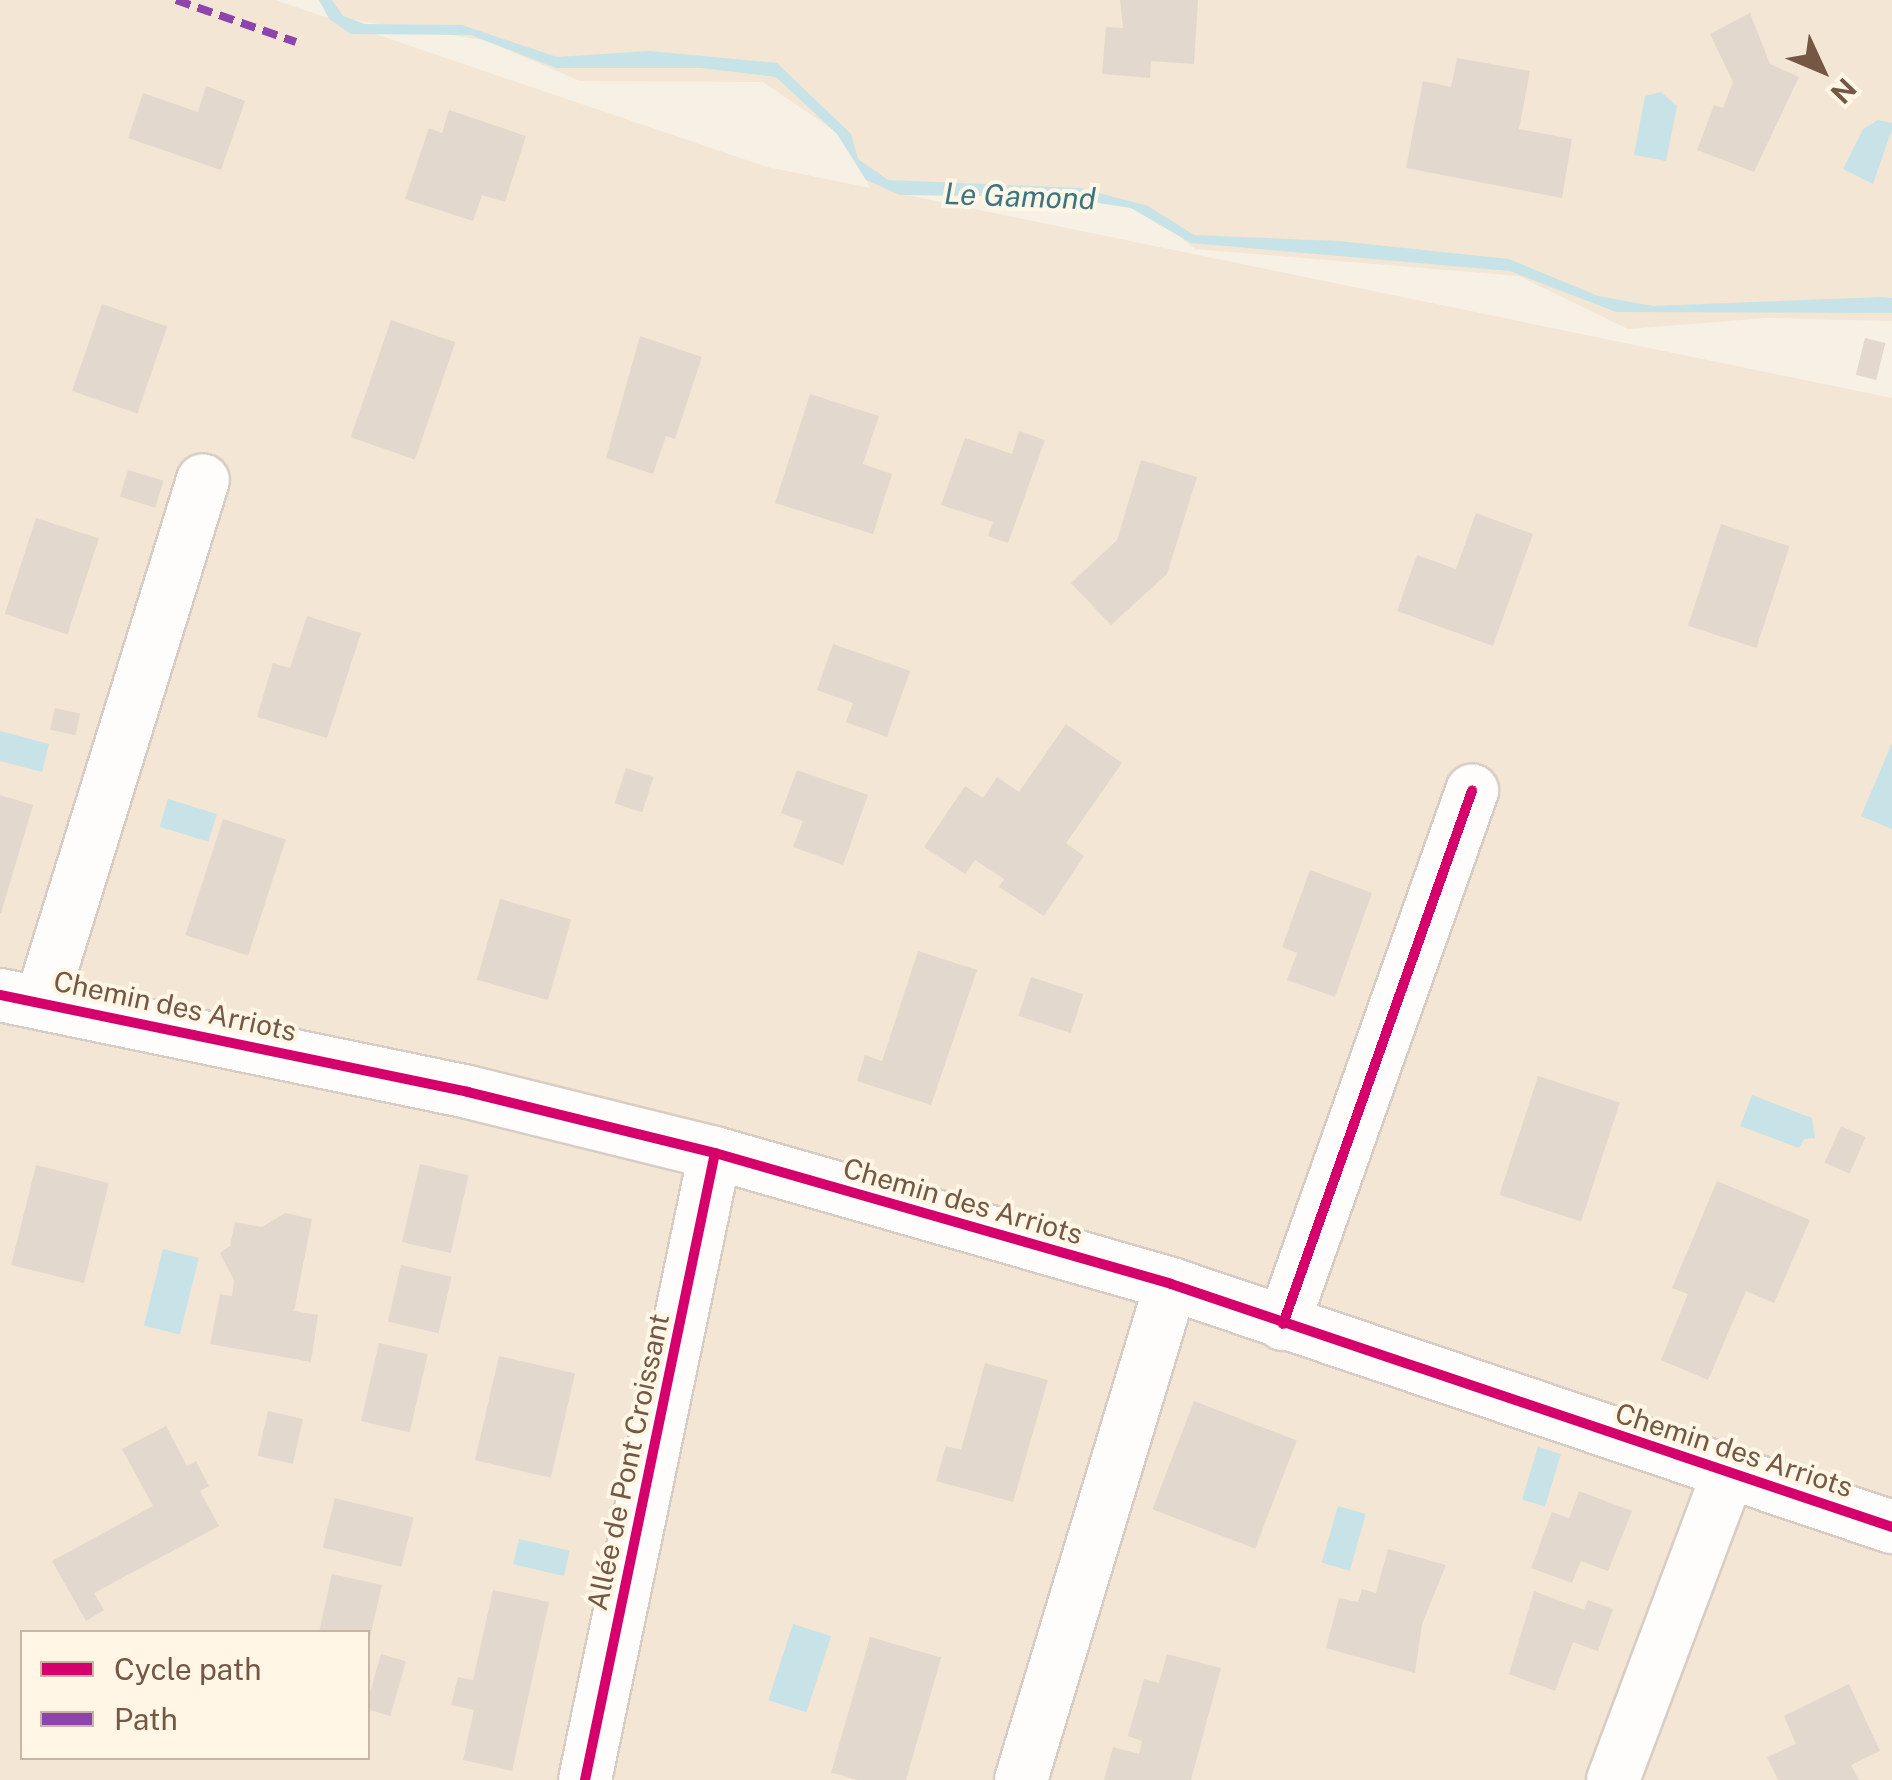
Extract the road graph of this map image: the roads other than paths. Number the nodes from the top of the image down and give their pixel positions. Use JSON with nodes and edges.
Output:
{"nodes":[{"id":1,"x":202,"y":480,"type":"dead end"},
{"id":2,"x":1472,"y":791,"type":"dead end"},
{"id":3,"x":21,"y":997,"type":"edge"},
{"id":4,"x":715,"y":1153,"type":"junction"},
{"id":5,"x":1171,"y":1284,"type":"junction"},
{"id":6,"x":1283,"y":1324,"type":"junction"},
{"id":7,"x":1729,"y":1472,"type":"junction"},
{"id":8,"x":1892,"y":1526,"type":"edge"},
{"id":9,"x":585,"y":1780,"type":"edge"},
{"id":10,"x":1021,"y":1780,"type":"edge"},
{"id":11,"x":1612,"y":1780,"type":"edge"}],
"edges":[{"from":1,"to":3,"type":"street"},
{"from":2,"to":6,"type":"street"},
{"from":3,"to":4,"type":"street","name":"Chemin des Arriots"},
{"from":4,"to":5,"type":"street","name":"Chemin des Arriots"},
{"from":4,"to":9,"type":"street","name":"Allée de Pont Croissant"},
{"from":5,"to":6,"type":"street","name":"Chemin des Arriots"},
{"from":5,"to":10,"type":"street"},
{"from":6,"to":7,"type":"street","name":"Chemin des Arriots"},
{"from":7,"to":8,"type":"street","name":"Chemin des Arriots"},
{"from":7,"to":11,"type":"street"}]}
